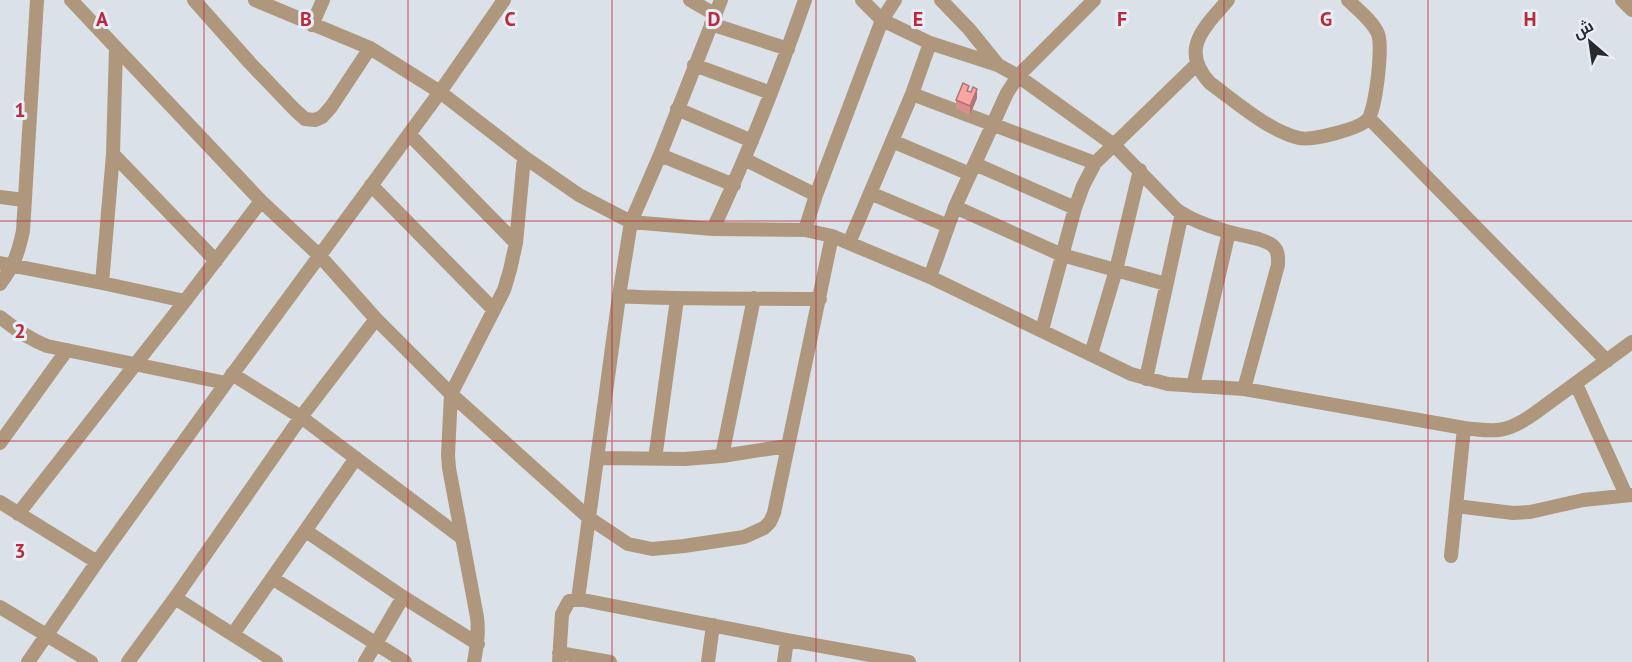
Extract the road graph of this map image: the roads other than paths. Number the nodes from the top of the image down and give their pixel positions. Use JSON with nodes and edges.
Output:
{"nodes":[{"id":1,"x":37,"y":0,"type":"edge"},
{"id":2,"x":71,"y":0,"type":"edge"},
{"id":3,"x":194,"y":0,"type":"edge"},
{"id":4,"x":255,"y":0,"type":"edge"},
{"id":5,"x":324,"y":0,"type":"edge"},
{"id":6,"x":504,"y":0,"type":"edge"},
{"id":7,"x":690,"y":0,"type":"edge"},
{"id":8,"x":721,"y":0,"type":"edge"},
{"id":9,"x":805,"y":0,"type":"edge"},
{"id":10,"x":862,"y":0,"type":"edge"},
{"id":11,"x":895,"y":0,"type":"edge"},
{"id":12,"x":941,"y":0,"type":"edge"},
{"id":13,"x":1228,"y":0,"type":"edge"},
{"id":14,"x":1347,"y":0,"type":"edge"},
{"id":15,"x":1622,"y":0,"type":"edge"},
{"id":16,"x":1089,"y":2,"type":"edge"},
{"id":17,"x":1632,"y":10,"type":"edge"},
{"id":18,"x":714,"y":19,"type":"junction"},
{"id":19,"x":882,"y":20,"type":"junction"},
{"id":20,"x":312,"y":25,"type":"junction"},
{"id":21,"x":930,"y":43,"type":"junction"},
{"id":22,"x":116,"y":48,"type":"junction"},
{"id":23,"x":370,"y":48,"type":"junction"},
{"id":24,"x":788,"y":49,"type":"junction"},
{"id":25,"x":1197,"y":64,"type":"junction"},
{"id":26,"x":694,"y":65,"type":"junction"},
{"id":27,"x":998,"y":65,"type":"junction"},
{"id":28,"x":1018,"y":76,"type":"junction"},
{"id":29,"x":440,"y":92,"type":"junction"},
{"id":30,"x":771,"y":93,"type":"junction"},
{"id":31,"x":912,"y":94,"type":"junction"},
{"id":32,"x":677,"y":109,"type":"junction"},
{"id":33,"x":1369,"y":118,"type":"junction"},
{"id":34,"x":992,"y":125,"type":"junction"},
{"id":35,"x":409,"y":134,"type":"junction"},
{"id":36,"x":752,"y":141,"type":"junction"},
{"id":37,"x":892,"y":141,"type":"junction"},
{"id":38,"x":1114,"y":145,"type":"junction"},
{"id":39,"x":113,"y":154,"type":"junction"},
{"id":40,"x":660,"y":155,"type":"junction"},
{"id":41,"x":524,"y":157,"type":"junction"},
{"id":42,"x":744,"y":159,"type":"junction"},
{"id":43,"x":1095,"y":163,"type":"junction"},
{"id":44,"x":972,"y":169,"type":"junction"},
{"id":45,"x":1140,"y":170,"type":"junction"},
{"id":46,"x":734,"y":185,"type":"junction"},
{"id":47,"x":371,"y":186,"type":"junction"},
{"id":48,"x":870,"y":193,"type":"junction"},
{"id":49,"x":816,"y":195,"type":"junction"},
{"id":50,"x":0,"y":197,"type":"edge"},
{"id":51,"x":24,"y":200,"type":"junction"},
{"id":52,"x":261,"y":201,"type":"junction"},
{"id":53,"x":956,"y":207,"type":"junction"},
{"id":54,"x":1075,"y":208,"type":"junction"},
{"id":55,"x":1182,"y":213,"type":"junction"},
{"id":56,"x":631,"y":222,"type":"junction"},
{"id":57,"x":948,"y":226,"type":"junction"},
{"id":58,"x":713,"y":229,"type":"junction"},
{"id":59,"x":805,"y":230,"type":"junction"},
{"id":60,"x":1229,"y":232,"type":"junction"},
{"id":61,"x":832,"y":236,"type":"junction"},
{"id":62,"x":516,"y":243,"type":"junction"},
{"id":63,"x":849,"y":243,"type":"junction"},
{"id":64,"x":1062,"y":255,"type":"junction"},
{"id":65,"x":320,"y":256,"type":"junction"},
{"id":66,"x":216,"y":261,"type":"junction"},
{"id":67,"x":6,"y":264,"type":"edge"},
{"id":68,"x":1116,"y":270,"type":"junction"},
{"id":69,"x":930,"y":277,"type":"junction"},
{"id":70,"x":102,"y":283,"type":"junction"},
{"id":71,"x":0,"y":284,"type":"edge"},
{"id":72,"x":1166,"y":284,"type":"junction"},
{"id":73,"x":620,"y":296,"type":"junction"},
{"id":74,"x":754,"y":298,"type":"junction"},
{"id":75,"x":676,"y":299,"type":"junction"},
{"id":76,"x":820,"y":299,"type":"junction"},
{"id":77,"x":185,"y":301,"type":"junction"},
{"id":78,"x":494,"y":310,"type":"junction"},
{"id":79,"x":0,"y":317,"type":"edge"},
{"id":80,"x":376,"y":319,"type":"junction"},
{"id":81,"x":1042,"y":330,"type":"junction"},
{"id":82,"x":1632,"y":342,"type":"edge"},
{"id":83,"x":67,"y":350,"type":"junction"},
{"id":84,"x":1091,"y":354,"type":"junction"},
{"id":85,"x":1607,"y":361,"type":"junction"},
{"id":86,"x":135,"y":364,"type":"junction"},
{"id":87,"x":229,"y":379,"type":"junction"},
{"id":88,"x":1146,"y":379,"type":"junction"},
{"id":89,"x":1576,"y":384,"type":"junction"},
{"id":90,"x":1193,"y":386,"type":"junction"},
{"id":91,"x":1244,"y":390,"type":"junction"},
{"id":92,"x":451,"y":394,"type":"junction"},
{"id":93,"x":301,"y":417,"type":"junction"},
{"id":94,"x":1464,"y":428,"type":"junction"},
{"id":95,"x":0,"y":443,"type":"edge"},
{"id":96,"x":787,"y":446,"type":"junction"},
{"id":97,"x":722,"y":456,"type":"junction"},
{"id":98,"x":356,"y":458,"type":"junction"},
{"id":99,"x":598,"y":458,"type":"junction"},
{"id":100,"x":655,"y":459,"type":"junction"},
{"id":101,"x":1629,"y":495,"type":"edge"},
{"id":102,"x":0,"y":502,"type":"edge"},
{"id":103,"x":1456,"y":506,"type":"junction"},
{"id":104,"x":18,"y":514,"type":"junction"},
{"id":105,"x":589,"y":518,"type":"junction"},
{"id":106,"x":306,"y":531,"type":"junction"},
{"id":107,"x":462,"y":538,"type":"junction"},
{"id":108,"x":1451,"y":556,"type":"dead end"},
{"id":109,"x":97,"y":562,"type":"junction"},
{"id":110,"x":272,"y":578,"type":"junction"},
{"id":111,"x":403,"y":597,"type":"junction"},
{"id":112,"x":175,"y":598,"type":"junction"},
{"id":113,"x":578,"y":599,"type":"junction"},
{"id":114,"x":0,"y":607,"type":"edge"},
{"id":115,"x":712,"y":625,"type":"junction"},
{"id":116,"x":233,"y":634,"type":"junction"},
{"id":117,"x":47,"y":635,"type":"junction"},
{"id":118,"x":787,"y":640,"type":"junction"},
{"id":119,"x":376,"y":644,"type":"junction"},
{"id":120,"x":478,"y":644,"type":"junction"},
{"id":121,"x":559,"y":658,"type":"edge"},
{"id":122,"x":28,"y":662,"type":"edge"},
{"id":123,"x":90,"y":662,"type":"edge"},
{"id":124,"x":128,"y":662,"type":"edge"},
{"id":125,"x":276,"y":662,"type":"edge"},
{"id":126,"x":365,"y":662,"type":"edge"},
{"id":127,"x":405,"y":662,"type":"edge"},
{"id":128,"x":474,"y":662,"type":"edge"},
{"id":129,"x":610,"y":662,"type":"edge"},
{"id":130,"x":708,"y":662,"type":"edge"},
{"id":131,"x":784,"y":662,"type":"edge"},
{"id":132,"x":908,"y":662,"type":"edge"}],
"edges":[{"from":1,"to":51,"type":"street"},
{"from":2,"to":22,"type":"street"},
{"from":3,"to":23,"type":"street"},
{"from":4,"to":20,"type":"street"},
{"from":5,"to":20,"type":"street"},
{"from":6,"to":29,"type":"street"},
{"from":7,"to":18,"type":"street"},
{"from":8,"to":18,"type":"street"},
{"from":9,"to":24,"type":"street"},
{"from":10,"to":19,"type":"street"},
{"from":11,"to":19,"type":"street"},
{"from":12,"to":27,"type":"street"},
{"from":13,"to":25,"type":"street"},
{"from":14,"to":33,"type":"street"},
{"from":15,"to":17,"type":"street"},
{"from":16,"to":28,"type":"street"},
{"from":18,"to":24,"type":"street"},
{"from":18,"to":26,"type":"street"},
{"from":19,"to":21,"type":"street"},
{"from":19,"to":49,"type":"street"},
{"from":20,"to":23,"type":"street"},
{"from":21,"to":27,"type":"street"},
{"from":21,"to":31,"type":"street"},
{"from":22,"to":39,"type":"street"},
{"from":22,"to":52,"type":"street"},
{"from":23,"to":29,"type":"street"},
{"from":24,"to":30,"type":"street"},
{"from":25,"to":33,"type":"street"},
{"from":25,"to":38,"type":"street"},
{"from":26,"to":30,"type":"street"},
{"from":26,"to":32,"type":"street"},
{"from":27,"to":28,"type":"street"},
{"from":28,"to":34,"type":"street"},
{"from":28,"to":38,"type":"street"},
{"from":29,"to":35,"type":"street"},
{"from":29,"to":41,"type":"street"},
{"from":30,"to":36,"type":"street"},
{"from":31,"to":34,"type":"street"},
{"from":31,"to":37,"type":"street"},
{"from":32,"to":36,"type":"street"},
{"from":32,"to":40,"type":"street"},
{"from":33,"to":85,"type":"street"},
{"from":34,"to":43,"type":"street"},
{"from":34,"to":44,"type":"street"},
{"from":35,"to":47,"type":"street"},
{"from":35,"to":62,"type":"street"},
{"from":36,"to":42,"type":"street"},
{"from":37,"to":44,"type":"street"},
{"from":37,"to":48,"type":"street"},
{"from":38,"to":43,"type":"street"},
{"from":38,"to":45,"type":"street"},
{"from":39,"to":66,"type":"street"},
{"from":39,"to":70,"type":"street"},
{"from":40,"to":46,"type":"street"},
{"from":40,"to":56,"type":"street"},
{"from":41,"to":56,"type":"street"},
{"from":41,"to":62,"type":"street"},
{"from":42,"to":46,"type":"street"},
{"from":42,"to":49,"type":"street"},
{"from":43,"to":54,"type":"street"},
{"from":44,"to":53,"type":"street"},
{"from":44,"to":54,"type":"street"},
{"from":45,"to":55,"type":"street"},
{"from":45,"to":68,"type":"street"},
{"from":46,"to":58,"type":"street"},
{"from":47,"to":65,"type":"street"},
{"from":47,"to":78,"type":"street"},
{"from":48,"to":57,"type":"street"},
{"from":48,"to":63,"type":"street"},
{"from":49,"to":59,"type":"street"},
{"from":50,"to":51,"type":"street"},
{"from":51,"to":67,"type":"street"},
{"from":52,"to":65,"type":"street"},
{"from":52,"to":66,"type":"street"},
{"from":53,"to":57,"type":"street"},
{"from":53,"to":64,"type":"street"},
{"from":54,"to":64,"type":"street"},
{"from":55,"to":60,"type":"street"},
{"from":55,"to":72,"type":"street"},
{"from":56,"to":58,"type":"street"},
{"from":56,"to":73,"type":"street"},
{"from":57,"to":69,"type":"street"},
{"from":58,"to":59,"type":"street"},
{"from":59,"to":61,"type":"street"},
{"from":60,"to":90,"type":"street"},
{"from":60,"to":91,"type":"street"},
{"from":61,"to":63,"type":"street"},
{"from":61,"to":76,"type":"street"},
{"from":62,"to":78,"type":"street"},
{"from":63,"to":69,"type":"street"},
{"from":64,"to":68,"type":"street"},
{"from":64,"to":81,"type":"street"},
{"from":65,"to":80,"type":"street"},
{"from":65,"to":87,"type":"street"},
{"from":66,"to":77,"type":"street"},
{"from":67,"to":70,"type":"street"},
{"from":67,"to":71,"type":"street"},
{"from":68,"to":72,"type":"street"},
{"from":68,"to":84,"type":"street"},
{"from":69,"to":81,"type":"street"},
{"from":70,"to":77,"type":"street"},
{"from":72,"to":88,"type":"street"},
{"from":73,"to":75,"type":"street"},
{"from":73,"to":99,"type":"street"},
{"from":74,"to":75,"type":"street"},
{"from":74,"to":76,"type":"street"},
{"from":74,"to":97,"type":"street"},
{"from":75,"to":100,"type":"street"},
{"from":76,"to":96,"type":"street"},
{"from":77,"to":86,"type":"street"},
{"from":78,"to":92,"type":"street"},
{"from":79,"to":83,"type":"street"},
{"from":80,"to":92,"type":"street"},
{"from":80,"to":93,"type":"street"},
{"from":81,"to":84,"type":"street"},
{"from":82,"to":85,"type":"street"},
{"from":83,"to":86,"type":"street"},
{"from":83,"to":95,"type":"street"},
{"from":84,"to":88,"type":"street"},
{"from":85,"to":89,"type":"street"},
{"from":86,"to":87,"type":"street"},
{"from":86,"to":104,"type":"street"},
{"from":87,"to":93,"type":"street"},
{"from":87,"to":109,"type":"street"},
{"from":88,"to":90,"type":"street"},
{"from":89,"to":94,"type":"street"},
{"from":89,"to":101,"type":"street"},
{"from":90,"to":91,"type":"street"},
{"from":91,"to":94,"type":"street"},
{"from":92,"to":105,"type":"street"},
{"from":92,"to":107,"type":"street"},
{"from":93,"to":98,"type":"street"},
{"from":93,"to":112,"type":"street"},
{"from":94,"to":103,"type":"street"},
{"from":96,"to":97,"type":"street"},
{"from":96,"to":105,"type":"street"},
{"from":97,"to":100,"type":"street"},
{"from":98,"to":106,"type":"street"},
{"from":98,"to":107,"type":"street"},
{"from":99,"to":100,"type":"street"},
{"from":99,"to":105,"type":"street"},
{"from":101,"to":103,"type":"street"},
{"from":102,"to":104,"type":"street"},
{"from":103,"to":108,"type":"street"},
{"from":104,"to":109,"type":"street"},
{"from":105,"to":113,"type":"street"},
{"from":106,"to":110,"type":"street"},
{"from":106,"to":111,"type":"street"},
{"from":107,"to":120,"type":"street"},
{"from":109,"to":117,"type":"street"},
{"from":110,"to":116,"type":"street"},
{"from":110,"to":119,"type":"street"},
{"from":111,"to":119,"type":"street"},
{"from":111,"to":120,"type":"street"},
{"from":112,"to":116,"type":"street"},
{"from":112,"to":124,"type":"street"},
{"from":113,"to":115,"type":"street"},
{"from":113,"to":121,"type":"street"},
{"from":114,"to":117,"type":"street"},
{"from":115,"to":118,"type":"street"},
{"from":115,"to":130,"type":"street"},
{"from":116,"to":125,"type":"street"},
{"from":117,"to":122,"type":"street"},
{"from":117,"to":123,"type":"street"},
{"from":118,"to":131,"type":"street"},
{"from":118,"to":132,"type":"street"},
{"from":119,"to":126,"type":"street"},
{"from":119,"to":127,"type":"street"},
{"from":120,"to":128,"type":"street"},
{"from":121,"to":129,"type":"street"}]}
